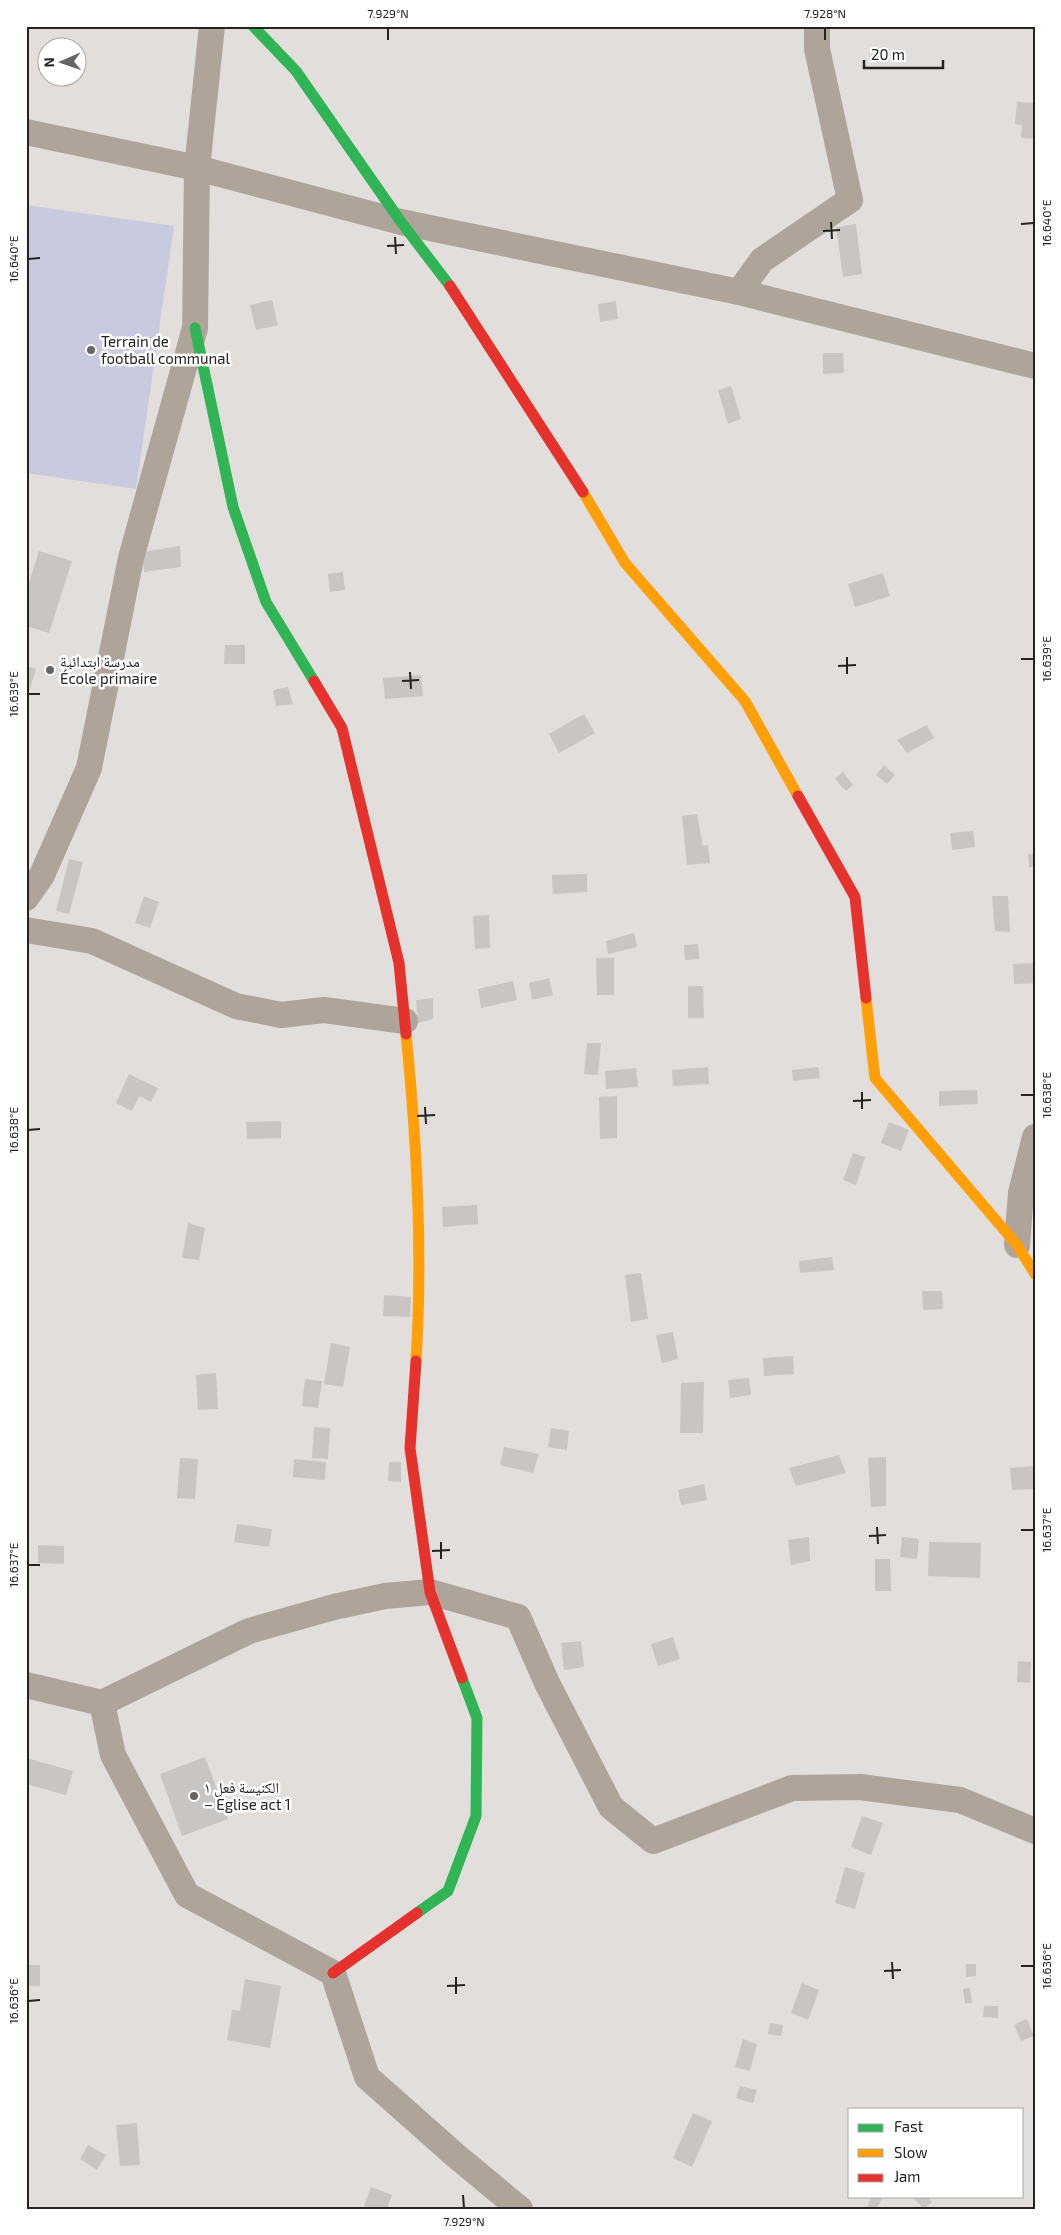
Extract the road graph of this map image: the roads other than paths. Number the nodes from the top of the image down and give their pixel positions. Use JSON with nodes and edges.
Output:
{"nodes":[{"id":1,"x":212,"y":26,"type":"edge"},
{"id":2,"x":253,"y":26,"type":"edge"},
{"id":3,"x":817,"y":26,"type":"edge"},
{"id":4,"x":26,"y":132,"type":"edge"},
{"id":5,"x":197,"y":168,"type":"junction"},
{"id":6,"x":401,"y":222,"type":"junction"},
{"id":7,"x":739,"y":292,"type":"junction"},
{"id":8,"x":195,"y":328,"type":"junction"},
{"id":9,"x":1035,"y":366,"type":"edge"},
{"id":10,"x":26,"y":898,"type":"edge"},
{"id":11,"x":26,"y":930,"type":"edge"},
{"id":12,"x":404,"y":1021,"type":"junction"},
{"id":13,"x":1035,"y":1137,"type":"edge"},
{"id":14,"x":1017,"y":1245,"type":"junction"},
{"id":15,"x":1035,"y":1274,"type":"edge"},
{"id":16,"x":430,"y":1592,"type":"junction"},
{"id":17,"x":26,"y":1685,"type":"edge"},
{"id":18,"x":102,"y":1703,"type":"junction"},
{"id":19,"x":1035,"y":1831,"type":"edge"},
{"id":20,"x":332,"y":1973,"type":"junction"},
{"id":21,"x":520,"y":2209,"type":"edge"}],
"edges":[{"from":1,"to":5,"type":"street"},
{"from":2,"to":6,"type":"street"},
{"from":3,"to":7,"type":"street"},
{"from":4,"to":5,"type":"street"},
{"from":5,"to":6,"type":"street"},
{"from":5,"to":8,"type":"street"},
{"from":6,"to":7,"type":"street"},
{"from":6,"to":14,"type":"street"},
{"from":7,"to":9,"type":"street"},
{"from":8,"to":10,"type":"street"},
{"from":8,"to":12,"type":"street"},
{"from":11,"to":12,"type":"street"},
{"from":12,"to":16,"type":"street"},
{"from":13,"to":14,"type":"street"},
{"from":14,"to":15,"type":"street"},
{"from":16,"to":18,"type":"street"},
{"from":16,"to":19,"type":"street"},
{"from":16,"to":20,"type":"street"},
{"from":17,"to":18,"type":"street"},
{"from":18,"to":20,"type":"street"},
{"from":20,"to":21,"type":"street"}]}
